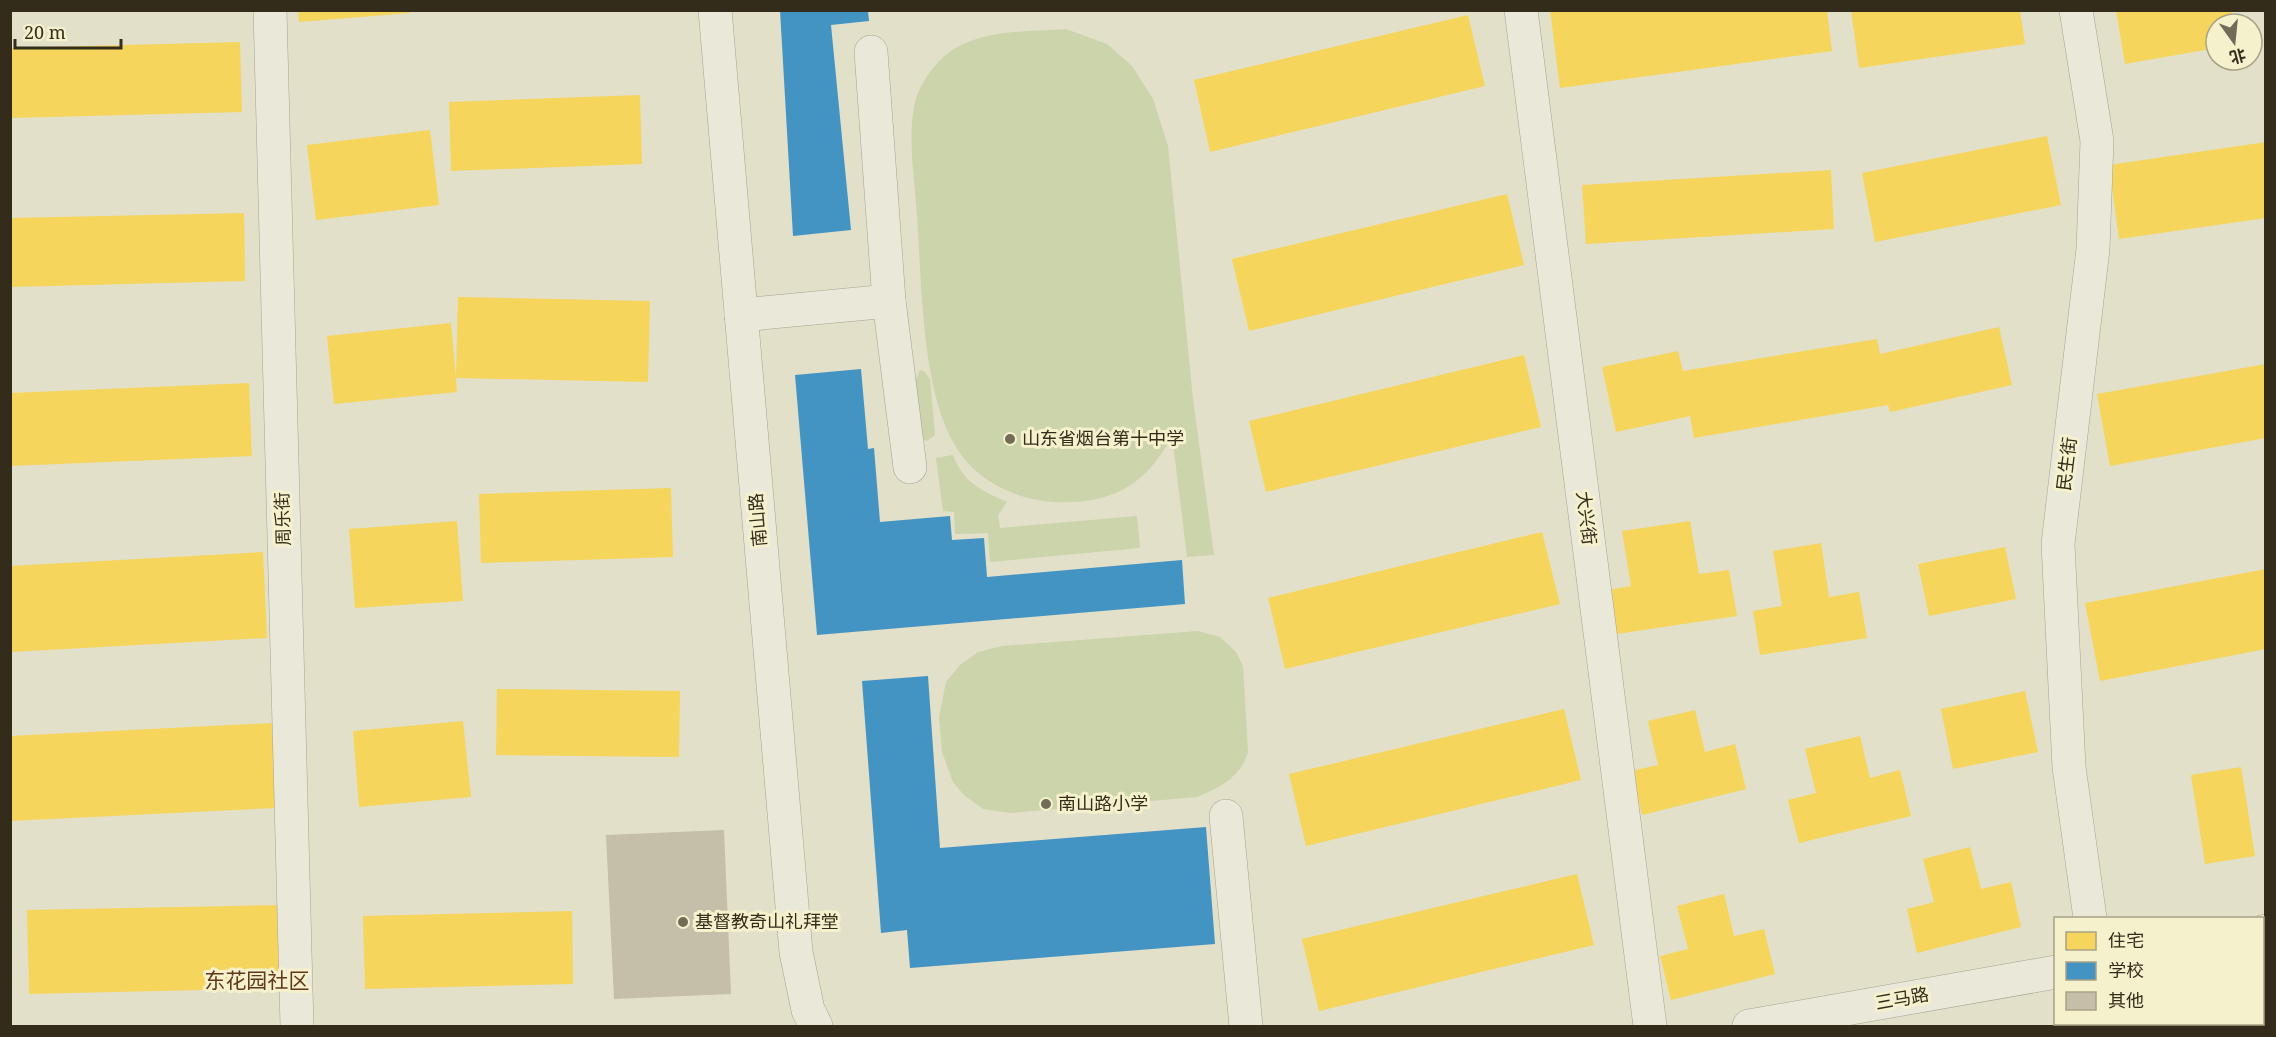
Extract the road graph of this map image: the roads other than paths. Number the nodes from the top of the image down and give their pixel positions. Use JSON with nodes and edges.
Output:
{"nodes":[{"id":1,"x":270,"y":10,"type":"edge"},
{"id":2,"x":715,"y":10,"type":"edge"},
{"id":3,"x":1521,"y":10,"type":"edge"},
{"id":4,"x":2076,"y":10,"type":"edge"},
{"id":5,"x":871,"y":52,"type":"dead end"},
{"id":6,"x":889,"y":301,"type":"junction"},
{"id":7,"x":741,"y":315,"type":"junction"},
{"id":8,"x":910,"y":467,"type":"dead end"},
{"id":9,"x":1226,"y":816,"type":"dead end"},
{"id":10,"x":2090,"y":917,"type":"edge"},
{"id":11,"x":2054,"y":972,"type":"edge"},
{"id":12,"x":297,"y":1026,"type":"edge"},
{"id":13,"x":816,"y":1026,"type":"edge"},
{"id":14,"x":1246,"y":1026,"type":"edge"},
{"id":15,"x":1650,"y":1026,"type":"edge"},
{"id":16,"x":1749,"y":1026,"type":"edge"}],
"edges":[{"from":1,"to":12,"type":"street","name":"周乐街"},
{"from":2,"to":7,"type":"street","name":"南山路"},
{"from":3,"to":15,"type":"street","name":"大兴街"},
{"from":4,"to":10,"type":"street","name":"民生街"},
{"from":5,"to":6,"type":"street"},
{"from":6,"to":7,"type":"street"},
{"from":6,"to":8,"type":"street"},
{"from":7,"to":13,"type":"street","name":"南山路"},
{"from":9,"to":14,"type":"street"},
{"from":11,"to":16,"type":"street","name":"三马路"}]}
